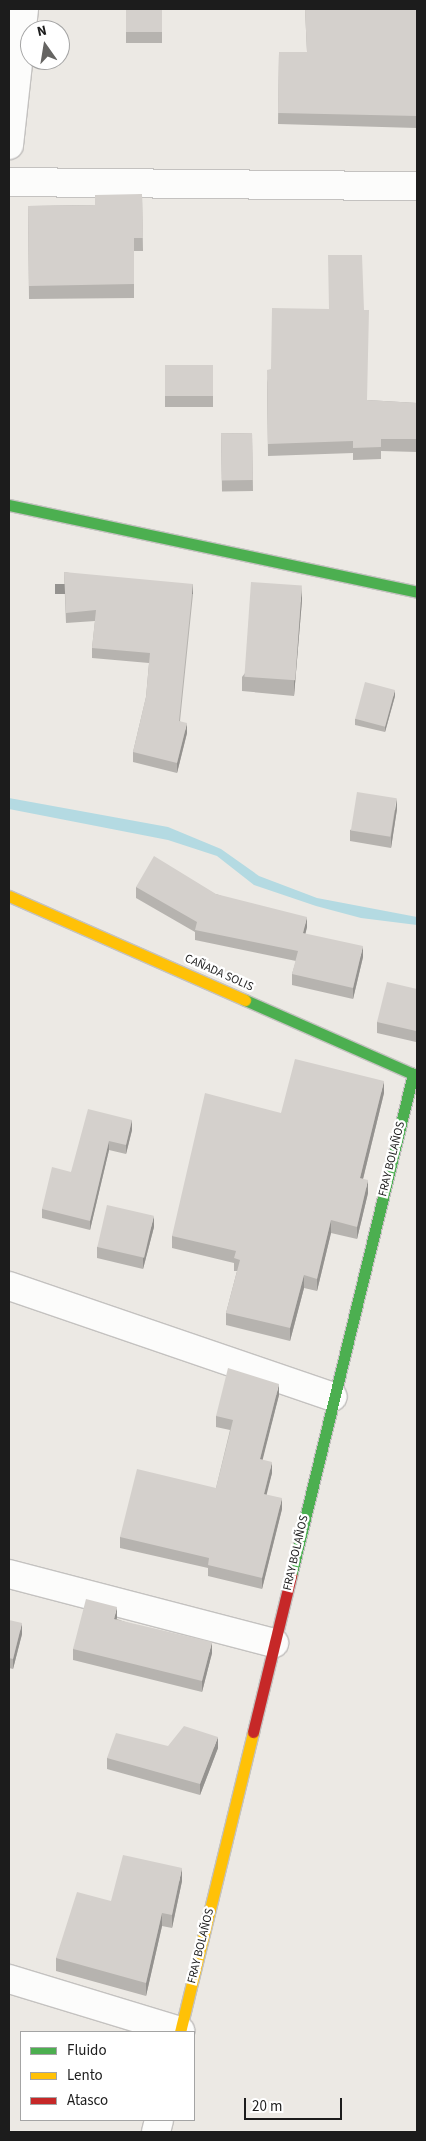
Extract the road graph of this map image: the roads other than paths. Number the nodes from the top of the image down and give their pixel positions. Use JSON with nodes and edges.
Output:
{"nodes":[{"id":1,"x":24,"y":9,"type":"edge"},
{"id":2,"x":9,"y":144,"type":"edge"},
{"id":3,"x":9,"y":182,"type":"edge"},
{"id":4,"x":417,"y":186,"type":"edge"},
{"id":5,"x":9,"y":505,"type":"edge"},
{"id":6,"x":417,"y":592,"type":"edge"},
{"id":7,"x":9,"y":896,"type":"edge"},
{"id":8,"x":415,"y":1075,"type":"edge"},
{"id":9,"x":9,"y":1286,"type":"edge"},
{"id":10,"x":333,"y":1397,"type":"junction"},
{"id":11,"x":9,"y":1574,"type":"edge"},
{"id":12,"x":274,"y":1643,"type":"junction"},
{"id":13,"x":9,"y":1979,"type":"edge"},
{"id":14,"x":177,"y":2031,"type":"edge"},
{"id":15,"x":180,"y":2031,"type":"edge"}],
"edges":[{"from":1,"to":2,"type":"street"},
{"from":3,"to":4,"type":"street"},
{"from":5,"to":6,"type":"street"},
{"from":7,"to":8,"type":"street","name":"CAÑADA SOLIS"},
{"from":8,"to":10,"type":"street","name":"FRAY BOLAÑOS"},
{"from":9,"to":10,"type":"street"},
{"from":10,"to":12,"type":"street","name":"FRAY BOLAÑOS"},
{"from":11,"to":12,"type":"street"},
{"from":12,"to":15,"type":"street","name":"FRAY BOLAÑOS"},
{"from":13,"to":14,"type":"street"}]}
